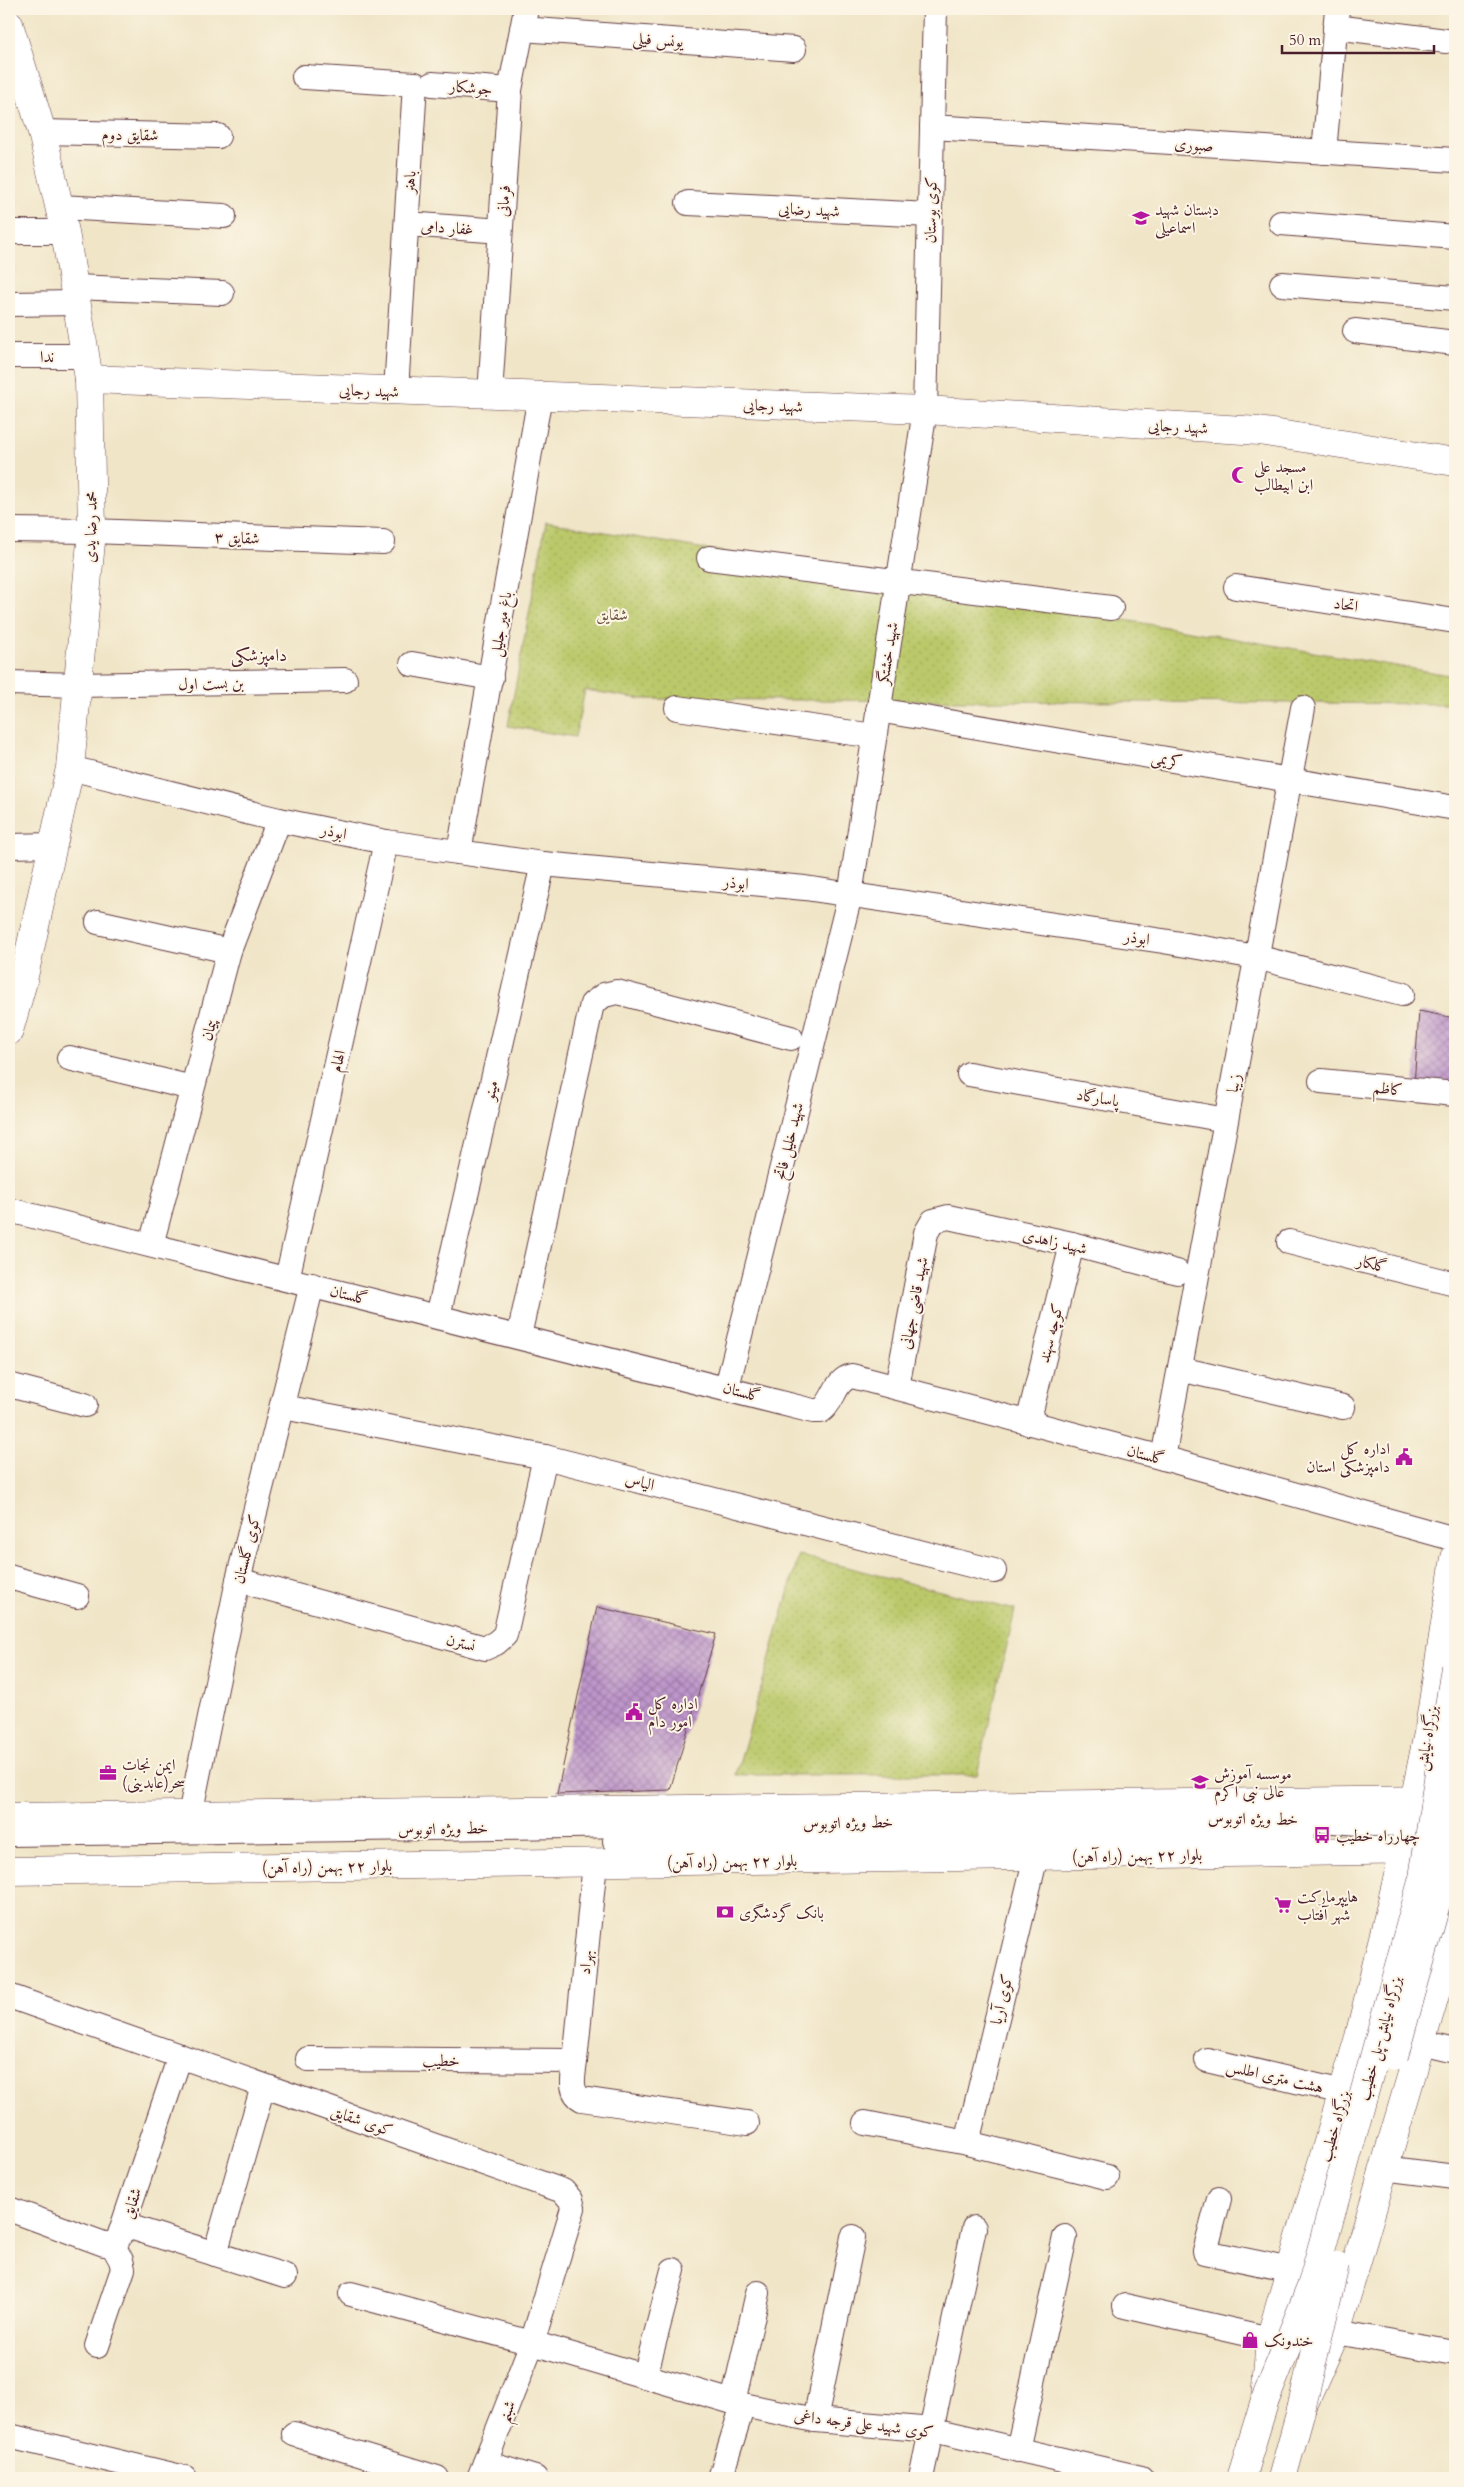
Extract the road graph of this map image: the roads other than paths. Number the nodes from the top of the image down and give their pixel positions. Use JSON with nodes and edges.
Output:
{"nodes":[{"id":1,"x":935,"y":9,"type":"edge"},
{"id":2,"x":1336,"y":18,"type":"edge"},
{"id":3,"x":524,"y":19,"type":"edge"},
{"id":4,"x":9,"y":24,"type":"edge"},
{"id":5,"x":1446,"y":41,"type":"dead end"},
{"id":6,"x":794,"y":49,"type":"dead end"},
{"id":7,"x":16,"y":74,"type":"edge"},
{"id":8,"x":304,"y":77,"type":"dead end"},
{"id":9,"x":432,"y":84,"type":"dead end"},
{"id":10,"x":510,"y":90,"type":"junction"},
{"id":11,"x":932,"y":127,"type":"junction"},
{"id":12,"x":42,"y":132,"type":"junction"},
{"id":13,"x":218,"y":136,"type":"dead end"},
{"id":14,"x":1324,"y":152,"type":"junction"},
{"id":15,"x":1455,"y":160,"type":"edge"},
{"id":16,"x":688,"y":203,"type":"dead end"},
{"id":17,"x":930,"y":215,"type":"junction"},
{"id":18,"x":224,"y":216,"type":"dead end"},
{"id":19,"x":63,"y":219,"type":"junction"},
{"id":20,"x":1281,"y":223,"type":"dead end"},
{"id":21,"x":407,"y":224,"type":"junction"},
{"id":22,"x":488,"y":230,"type":"dead end"},
{"id":23,"x":9,"y":232,"type":"edge"},
{"id":24,"x":1455,"y":237,"type":"edge"},
{"id":25,"x":1282,"y":284,"type":"dead end"},
{"id":26,"x":222,"y":293,"type":"dead end"},
{"id":27,"x":75,"y":295,"type":"junction"},
{"id":28,"x":1455,"y":298,"type":"edge"},
{"id":29,"x":9,"y":304,"type":"edge"},
{"id":30,"x":1354,"y":331,"type":"dead end"},
{"id":31,"x":1455,"y":343,"type":"edge"},
{"id":32,"x":9,"y":356,"type":"edge"},
{"id":33,"x":87,"y":367,"type":"junction"},
{"id":34,"x":396,"y":391,"type":"junction"},
{"id":35,"x":490,"y":394,"type":"junction"},
{"id":36,"x":540,"y":396,"type":"junction"},
{"id":37,"x":925,"y":410,"type":"junction"},
{"id":38,"x":1455,"y":462,"type":"edge"},
{"id":39,"x":9,"y":530,"type":"edge"},
{"id":40,"x":92,"y":531,"type":"junction"},
{"id":41,"x":383,"y":542,"type":"dead end"},
{"id":42,"x":710,"y":558,"type":"dead end"},
{"id":43,"x":898,"y":581,"type":"junction"},
{"id":44,"x":1236,"y":587,"type":"dead end"},
{"id":45,"x":1111,"y":608,"type":"dead end"},
{"id":46,"x":1455,"y":621,"type":"edge"},
{"id":47,"x":412,"y":664,"type":"dead end"},
{"id":48,"x":491,"y":678,"type":"junction"},
{"id":49,"x":345,"y":680,"type":"dead end"},
{"id":50,"x":9,"y":683,"type":"edge"},
{"id":51,"x":78,"y":685,"type":"junction"},
{"id":52,"x":677,"y":708,"type":"dead end"},
{"id":53,"x":1303,"y":708,"type":"dead end"},
{"id":54,"x":878,"y":710,"type":"junction"},
{"id":55,"x":874,"y":736,"type":"junction"},
{"id":56,"x":70,"y":768,"type":"junction"},
{"id":57,"x":1289,"y":780,"type":"junction"},
{"id":58,"x":1455,"y":808,"type":"edge"},
{"id":59,"x":279,"y":820,"type":"junction"},
{"id":60,"x":386,"y":842,"type":"junction"},
{"id":61,"x":53,"y":845,"type":"junction"},
{"id":62,"x":9,"y":846,"type":"edge"},
{"id":63,"x":460,"y":852,"type":"junction"},
{"id":64,"x":543,"y":864,"type":"junction"},
{"id":65,"x":850,"y":895,"type":"junction"},
{"id":66,"x":98,"y":922,"type":"dead end"},
{"id":67,"x":229,"y":951,"type":"junction"},
{"id":68,"x":1256,"y":957,"type":"junction"},
{"id":69,"x":15,"y":985,"type":"edge"},
{"id":70,"x":1402,"y":994,"type":"dead end"},
{"id":71,"x":9,"y":1031,"type":"edge"},
{"id":72,"x":791,"y":1038,"type":"dead end"},
{"id":73,"x":69,"y":1058,"type":"dead end"},
{"id":74,"x":969,"y":1074,"type":"dead end"},
{"id":75,"x":1322,"y":1081,"type":"dead end"},
{"id":76,"x":192,"y":1088,"type":"junction"},
{"id":77,"x":1455,"y":1094,"type":"edge"},
{"id":78,"x":1226,"y":1120,"type":"junction"},
{"id":79,"x":9,"y":1210,"type":"edge"},
{"id":80,"x":933,"y":1221,"type":"joint"},
{"id":81,"x":1289,"y":1242,"type":"dead end"},
{"id":82,"x":1072,"y":1244,"type":"junction"},
{"id":83,"x":151,"y":1245,"type":"junction"},
{"id":84,"x":1177,"y":1272,"type":"dead end"},
{"id":85,"x":287,"y":1279,"type":"junction"},
{"id":86,"x":1455,"y":1284,"type":"edge"},
{"id":87,"x":312,"y":1285,"type":"junction"},
{"id":88,"x":438,"y":1316,"type":"junction"},
{"id":89,"x":520,"y":1336,"type":"junction"},
{"id":90,"x":1180,"y":1369,"type":"junction"},
{"id":91,"x":9,"y":1385,"type":"edge"},
{"id":92,"x":727,"y":1387,"type":"junction"},
{"id":93,"x":896,"y":1387,"type":"junction"},
{"id":94,"x":84,"y":1405,"type":"dead end"},
{"id":95,"x":282,"y":1407,"type":"junction"},
{"id":96,"x":1343,"y":1408,"type":"dead end"},
{"id":97,"x":1028,"y":1422,"type":"junction"},
{"id":98,"x":545,"y":1456,"type":"junction"},
{"id":99,"x":1163,"y":1458,"type":"junction"},
{"id":100,"x":1455,"y":1539,"type":"edge"},
{"id":101,"x":1455,"y":1558,"type":"edge"},
{"id":102,"x":994,"y":1571,"type":"dead end"},
{"id":103,"x":9,"y":1577,"type":"edge"},
{"id":104,"x":238,"y":1580,"type":"junction"},
{"id":105,"x":77,"y":1596,"type":"dead end"},
{"id":106,"x":1449,"y":1642,"type":"edge"},
{"id":107,"x":1455,"y":1667,"type":"edge"},
{"id":108,"x":1455,"y":1799,"type":"edge"},
{"id":109,"x":1413,"y":1812,"type":"junction"},
{"id":110,"x":190,"y":1815,"type":"junction"},
{"id":111,"x":9,"y":1817,"type":"edge"},
{"id":112,"x":1455,"y":1823,"type":"edge"},
{"id":113,"x":1373,"y":1824,"type":"junction"},
{"id":114,"x":9,"y":1834,"type":"edge"},
{"id":115,"x":9,"y":1850,"type":"edge"},
{"id":116,"x":1404,"y":1850,"type":"junction"},
{"id":117,"x":1455,"y":1850,"type":"edge"},
{"id":118,"x":1036,"y":1856,"type":"junction"},
{"id":119,"x":594,"y":1863,"type":"junction"},
{"id":120,"x":9,"y":1870,"type":"edge"},
{"id":121,"x":1455,"y":1927,"type":"edge"},
{"id":122,"x":1373,"y":1981,"type":"junction"},
{"id":123,"x":9,"y":1996,"type":"edge"},
{"id":124,"x":1435,"y":1996,"type":"junction"},
{"id":125,"x":1359,"y":2037,"type":"junction"},
{"id":126,"x":1420,"y":2049,"type":"junction"},
{"id":127,"x":1455,"y":2051,"type":"edge"},
{"id":128,"x":180,"y":2056,"type":"junction"},
{"id":129,"x":308,"y":2060,"type":"dead end"},
{"id":130,"x":1207,"y":2060,"type":"dead end"},
{"id":131,"x":575,"y":2061,"type":"junction"},
{"id":132,"x":263,"y":2086,"type":"junction"},
{"id":133,"x":1343,"y":2092,"type":"junction"},
{"id":134,"x":746,"y":2123,"type":"dead end"},
{"id":135,"x":865,"y":2123,"type":"dead end"},
{"id":136,"x":967,"y":2143,"type":"junction"},
{"id":137,"x":1383,"y":2168,"type":"junction"},
{"id":138,"x":1107,"y":2177,"type":"dead end"},
{"id":139,"x":1455,"y":2177,"type":"edge"},
{"id":140,"x":1219,"y":2200,"type":"dead end"},
{"id":141,"x":9,"y":2209,"type":"edge"},
{"id":142,"x":974,"y":2228,"type":"dead end"},
{"id":143,"x":118,"y":2234,"type":"junction"},
{"id":144,"x":853,"y":2237,"type":"dead end"},
{"id":145,"x":1065,"y":2237,"type":"dead end"},
{"id":146,"x":215,"y":2254,"type":"junction"},
{"id":147,"x":673,"y":2270,"type":"dead end"},
{"id":148,"x":1292,"y":2270,"type":"junction"},
{"id":149,"x":284,"y":2276,"type":"dead end"},
{"id":150,"x":758,"y":2293,"type":"dead end"},
{"id":151,"x":351,"y":2294,"type":"dead end"},
{"id":152,"x":1125,"y":2306,"type":"dead end"},
{"id":153,"x":1336,"y":2332,"type":"junction"},
{"id":154,"x":1270,"y":2339,"type":"junction"},
{"id":155,"x":532,"y":2343,"type":"junction"},
{"id":156,"x":98,"y":2346,"type":"dead end"},
{"id":157,"x":1455,"y":2353,"type":"edge"},
{"id":158,"x":646,"y":2376,"type":"junction"},
{"id":159,"x":1265,"y":2400,"type":"junction"},
{"id":160,"x":738,"y":2403,"type":"junction"},
{"id":161,"x":1301,"y":2410,"type":"junction"},
{"id":162,"x":815,"y":2420,"type":"junction"},
{"id":163,"x":933,"y":2430,"type":"junction"},
{"id":164,"x":294,"y":2434,"type":"dead end"},
{"id":165,"x":9,"y":2436,"type":"edge"},
{"id":166,"x":1018,"y":2450,"type":"junction"},
{"id":167,"x":482,"y":2471,"type":"edge"},
{"id":168,"x":185,"y":2478,"type":"edge"},
{"id":169,"x":436,"y":2478,"type":"edge"},
{"id":170,"x":535,"y":2478,"type":"edge"},
{"id":171,"x":720,"y":2478,"type":"edge"},
{"id":172,"x":921,"y":2478,"type":"edge"},
{"id":173,"x":1140,"y":2478,"type":"edge"},
{"id":174,"x":1241,"y":2478,"type":"edge"},
{"id":175,"x":1282,"y":2478,"type":"edge"},
{"id":176,"x":1296,"y":2478,"type":"edge"}],
"edges":[{"from":1,"to":11,"type":"street","name":"کوی بوستان"},
{"from":2,"to":5,"type":"street"},
{"from":2,"to":14,"type":"street"},
{"from":3,"to":6,"type":"street","name":"یونس فیلی"},
{"from":3,"to":10,"type":"street","name":"فرمانی"},
{"from":4,"to":7,"type":"main road","name":"محمد رضا یدی"},
{"from":7,"to":12,"type":"main road","name":"محمد رضا یدی"},
{"from":8,"to":21,"type":"street","name":"باهنر"},
{"from":9,"to":10,"type":"street","name":"جوشکار"},
{"from":10,"to":35,"type":"street","name":"فرمانی"},
{"from":11,"to":14,"type":"street","name":"صبوری"},
{"from":11,"to":17,"type":"street","name":"کوی بوستان"},
{"from":12,"to":13,"type":"street","name":"شقایق دوم"},
{"from":12,"to":19,"type":"main road","name":"محمد رضا یدی"},
{"from":14,"to":15,"type":"street","name":"صبوری"},
{"from":16,"to":17,"type":"street","name":"شهید رضایی"},
{"from":17,"to":37,"type":"street","name":"کوی بوستان"},
{"from":18,"to":19,"type":"street"},
{"from":19,"to":23,"type":"street"},
{"from":19,"to":27,"type":"main road","name":"محمد رضا یدی"},
{"from":20,"to":24,"type":"street"},
{"from":21,"to":22,"type":"street","name":"غفار دامی"},
{"from":21,"to":34,"type":"street","name":"باهنر"},
{"from":25,"to":28,"type":"street"},
{"from":26,"to":27,"type":"street"},
{"from":27,"to":29,"type":"street"},
{"from":27,"to":33,"type":"main road","name":"محمد رضا یدی"},
{"from":30,"to":31,"type":"street"},
{"from":32,"to":33,"type":"street","name":"ندا"},
{"from":33,"to":34,"type":"main road","name":"شهید رجایی"},
{"from":33,"to":40,"type":"main road","name":"محمد رضا یدی"},
{"from":34,"to":35,"type":"main road","name":"شهید رجایی"},
{"from":35,"to":36,"type":"main road","name":"شهید رجایی"},
{"from":36,"to":37,"type":"main road","name":"شهید رجایی"},
{"from":36,"to":48,"type":"street","name":"باغ میر جلیل"},
{"from":37,"to":38,"type":"main road","name":"شهید رجایی"},
{"from":37,"to":43,"type":"street","name":"شهید خشتگر"},
{"from":39,"to":40,"type":"street","name":"شقایق ۳"},
{"from":40,"to":41,"type":"street","name":"شقایق ۳"},
{"from":40,"to":51,"type":"main road","name":"محمد رضا یدی"},
{"from":42,"to":43,"type":"street"},
{"from":43,"to":45,"type":"street"},
{"from":43,"to":54,"type":"street","name":"شهید خشتگر"},
{"from":44,"to":46,"type":"street","name":"اتحاد"},
{"from":47,"to":48,"type":"street"},
{"from":48,"to":63,"type":"street","name":"باغ میر جلیل"},
{"from":49,"to":51,"type":"street","name":"بن بست اول"},
{"from":50,"to":51,"type":"street","name":"بن بست اول"},
{"from":51,"to":56,"type":"main road","name":"محمد رضا یدی"},
{"from":52,"to":55,"type":"street"},
{"from":53,"to":57,"type":"street","name":"زیبا"},
{"from":54,"to":55,"type":"street","name":"شهید خشتگر"},
{"from":54,"to":57,"type":"street","name":"کریمی"},
{"from":55,"to":65,"type":"street","name":"شهید خشتگر"},
{"from":56,"to":59,"type":"street","name":"ابوذر"},
{"from":56,"to":61,"type":"main road","name":"محمد رضا یدی"},
{"from":57,"to":58,"type":"street","name":"کریمی"},
{"from":57,"to":68,"type":"street","name":"زیبا"},
{"from":59,"to":60,"type":"street","name":"ابوذر"},
{"from":59,"to":67,"type":"street","name":"پیمان"},
{"from":60,"to":63,"type":"street","name":"ابوذر"},
{"from":60,"to":85,"type":"street","name":"الهام"},
{"from":61,"to":62,"type":"street"},
{"from":61,"to":69,"type":"main road","name":"محمد رضا یدی"},
{"from":63,"to":64,"type":"street","name":"ابوذر"},
{"from":64,"to":65,"type":"street","name":"ابوذر"},
{"from":64,"to":88,"type":"street","name":"مینو"},
{"from":65,"to":68,"type":"street","name":"ابوذر"},
{"from":65,"to":92,"type":"street","name":"شهید خلیل فاتح"},
{"from":66,"to":67,"type":"street"},
{"from":67,"to":76,"type":"street","name":"پیمان"},
{"from":68,"to":70,"type":"street","name":"ابوذر"},
{"from":68,"to":78,"type":"street","name":"زیبا"},
{"from":69,"to":71,"type":"main road","name":"محمد رضا یدی"},
{"from":72,"to":89,"type":"street"},
{"from":73,"to":76,"type":"street"},
{"from":74,"to":78,"type":"street","name":"پاسارگاد"},
{"from":75,"to":77,"type":"street","name":"کاظم"},
{"from":76,"to":83,"type":"street","name":"پیمان"},
{"from":78,"to":90,"type":"street","name":"زیبا"},
{"from":79,"to":83,"type":"street","name":"گلستان"},
{"from":80,"to":82,"type":"street","name":"شهید زاهدی"},
{"from":80,"to":93,"type":"street","name":"شهید قاضی جهانی"},
{"from":81,"to":86,"type":"street","name":"گلکار"},
{"from":82,"to":84,"type":"street","name":"شهید زاهدی"},
{"from":82,"to":97,"type":"street","name":"کوچه سهند"},
{"from":83,"to":85,"type":"street","name":"گلستان"},
{"from":85,"to":87,"type":"street","name":"گلستان"},
{"from":87,"to":88,"type":"street","name":"گلستان"},
{"from":87,"to":95,"type":"street","name":"کوی گلستان"},
{"from":88,"to":89,"type":"street","name":"گلستان"},
{"from":89,"to":92,"type":"street","name":"گلستان"},
{"from":90,"to":96,"type":"street"},
{"from":90,"to":99,"type":"street","name":"زیبا"},
{"from":91,"to":94,"type":"street"},
{"from":92,"to":93,"type":"street","name":"گلستان"},
{"from":93,"to":97,"type":"street","name":"گلستان"},
{"from":95,"to":98,"type":"street","name":"الیاس"},
{"from":95,"to":104,"type":"street","name":"کوی گلستان"},
{"from":97,"to":99,"type":"street","name":"گلستان"},
{"from":98,"to":102,"type":"street","name":"الیاس"},
{"from":98,"to":104,"type":"street","name":"نسترن"},
{"from":99,"to":100,"type":"street","name":"گلستان"},
{"from":101,"to":106,"type":"main road","name":"بزرگراه نیایش"},
{"from":103,"to":105,"type":"street"},
{"from":104,"to":110,"type":"street","name":"کوی گلستان"},
{"from":106,"to":109,"type":"main road","name":"بزرگراه نیایش"},
{"from":107,"to":159,"type":"main road","name":"بزرگراه نیایش-پل خطیب","bridge":true},
{"from":108,"to":109,"type":"main road"},
{"from":108,"to":161,"type":"main road","name":"بزرگراه نیایش-پل خطیب","bridge":true},
{"from":109,"to":110,"type":"main road"},
{"from":109,"to":112,"type":"street"},
{"from":109,"to":113,"type":"street"},
{"from":109,"to":116,"type":"main road","name":"بزرگراه نیایش"},
{"from":110,"to":111,"type":"main road"},
{"from":113,"to":114,"type":"street","name":"خط ویژه اتوبوس"},
{"from":113,"to":115,"type":"street","name":"خط ویژه اتوبوس"},
{"from":116,"to":117,"type":"main road","name":"بلوار ۲۲ بهمن (راه آهن)"},
{"from":116,"to":118,"type":"main road","name":"بلوار ۲۲ بهمن (راه آهن)"},
{"from":116,"to":122,"type":"main road","name":"بزرگراه خطیب"},
{"from":118,"to":119,"type":"main road","name":"بلوار ۲۲ بهمن (راه آهن)"},
{"from":118,"to":136,"type":"street","name":"کوی آریا"},
{"from":119,"to":120,"type":"main road","name":"بلوار ۲۲ بهمن (راه آهن)"},
{"from":119,"to":131,"type":"street","name":"بهراد"},
{"from":121,"to":124,"type":"main road"},
{"from":122,"to":124,"type":"main road"},
{"from":122,"to":125,"type":"main road","name":"بزرگراه خطیب"},
{"from":123,"to":128,"type":"street","name":"کوی شقایق"},
{"from":124,"to":126,"type":"main road"},
{"from":125,"to":126,"type":"main road"},
{"from":125,"to":133,"type":"main road","name":"بزرگراه خطیب"},
{"from":126,"to":127,"type":"street"},
{"from":126,"to":137,"type":"main road"},
{"from":128,"to":132,"type":"street","name":"کوی شقایق"},
{"from":128,"to":143,"type":"street","name":"شقایق"},
{"from":129,"to":131,"type":"street","name":"خطیب"},
{"from":130,"to":133,"type":"street","name":"هشت متری اطلس"},
{"from":131,"to":134,"type":"street","name":"بهراد"},
{"from":132,"to":146,"type":"street"},
{"from":132,"to":155,"type":"street","name":"کوی شقایق"},
{"from":133,"to":148,"type":"main road","name":"بزرگراه خطیب"},
{"from":135,"to":136,"type":"street"},
{"from":136,"to":138,"type":"street"},
{"from":137,"to":139,"type":"street"},
{"from":137,"to":153,"type":"main road"},
{"from":140,"to":148,"type":"street"},
{"from":141,"to":143,"type":"street"},
{"from":142,"to":163,"type":"street"},
{"from":143,"to":146,"type":"street"},
{"from":143,"to":156,"type":"street"},
{"from":144,"to":162,"type":"street"},
{"from":145,"to":166,"type":"street"},
{"from":146,"to":149,"type":"street"},
{"from":147,"to":158,"type":"street"},
{"from":148,"to":154,"type":"main road","name":"بزرگراه خطیب"},
{"from":150,"to":160,"type":"street"},
{"from":151,"to":155,"type":"street","name":"کوی شهید علی قرجه داغی"},
{"from":152,"to":154,"type":"street"},
{"from":153,"to":157,"type":"street"},
{"from":153,"to":161,"type":"main road"},
{"from":154,"to":159,"type":"main road","name":"بزرگراه خطیب"},
{"from":155,"to":158,"type":"street","name":"کوی شهید علی قرجه داغی"},
{"from":155,"to":167,"type":"street","name":"شبنم"},
{"from":158,"to":160,"type":"street","name":"کوی شهید علی قرجه داغی"},
{"from":159,"to":174,"type":"main road"},
{"from":160,"to":162,"type":"street","name":"کوی شهید علی قرجه داغی"},
{"from":160,"to":171,"type":"street"},
{"from":161,"to":175,"type":"main road"},
{"from":161,"to":176,"type":"main road"},
{"from":162,"to":163,"type":"street","name":"کوی شهید علی قرجه داغی"},
{"from":163,"to":166,"type":"street","name":"کوی شهید علی قرجه داغی"},
{"from":163,"to":172,"type":"street"},
{"from":164,"to":169,"type":"street"},
{"from":165,"to":168,"type":"street"},
{"from":166,"to":173,"type":"street","name":"کوی شهید علی قرجه داغی"},
{"from":167,"to":170,"type":"street"}]}
